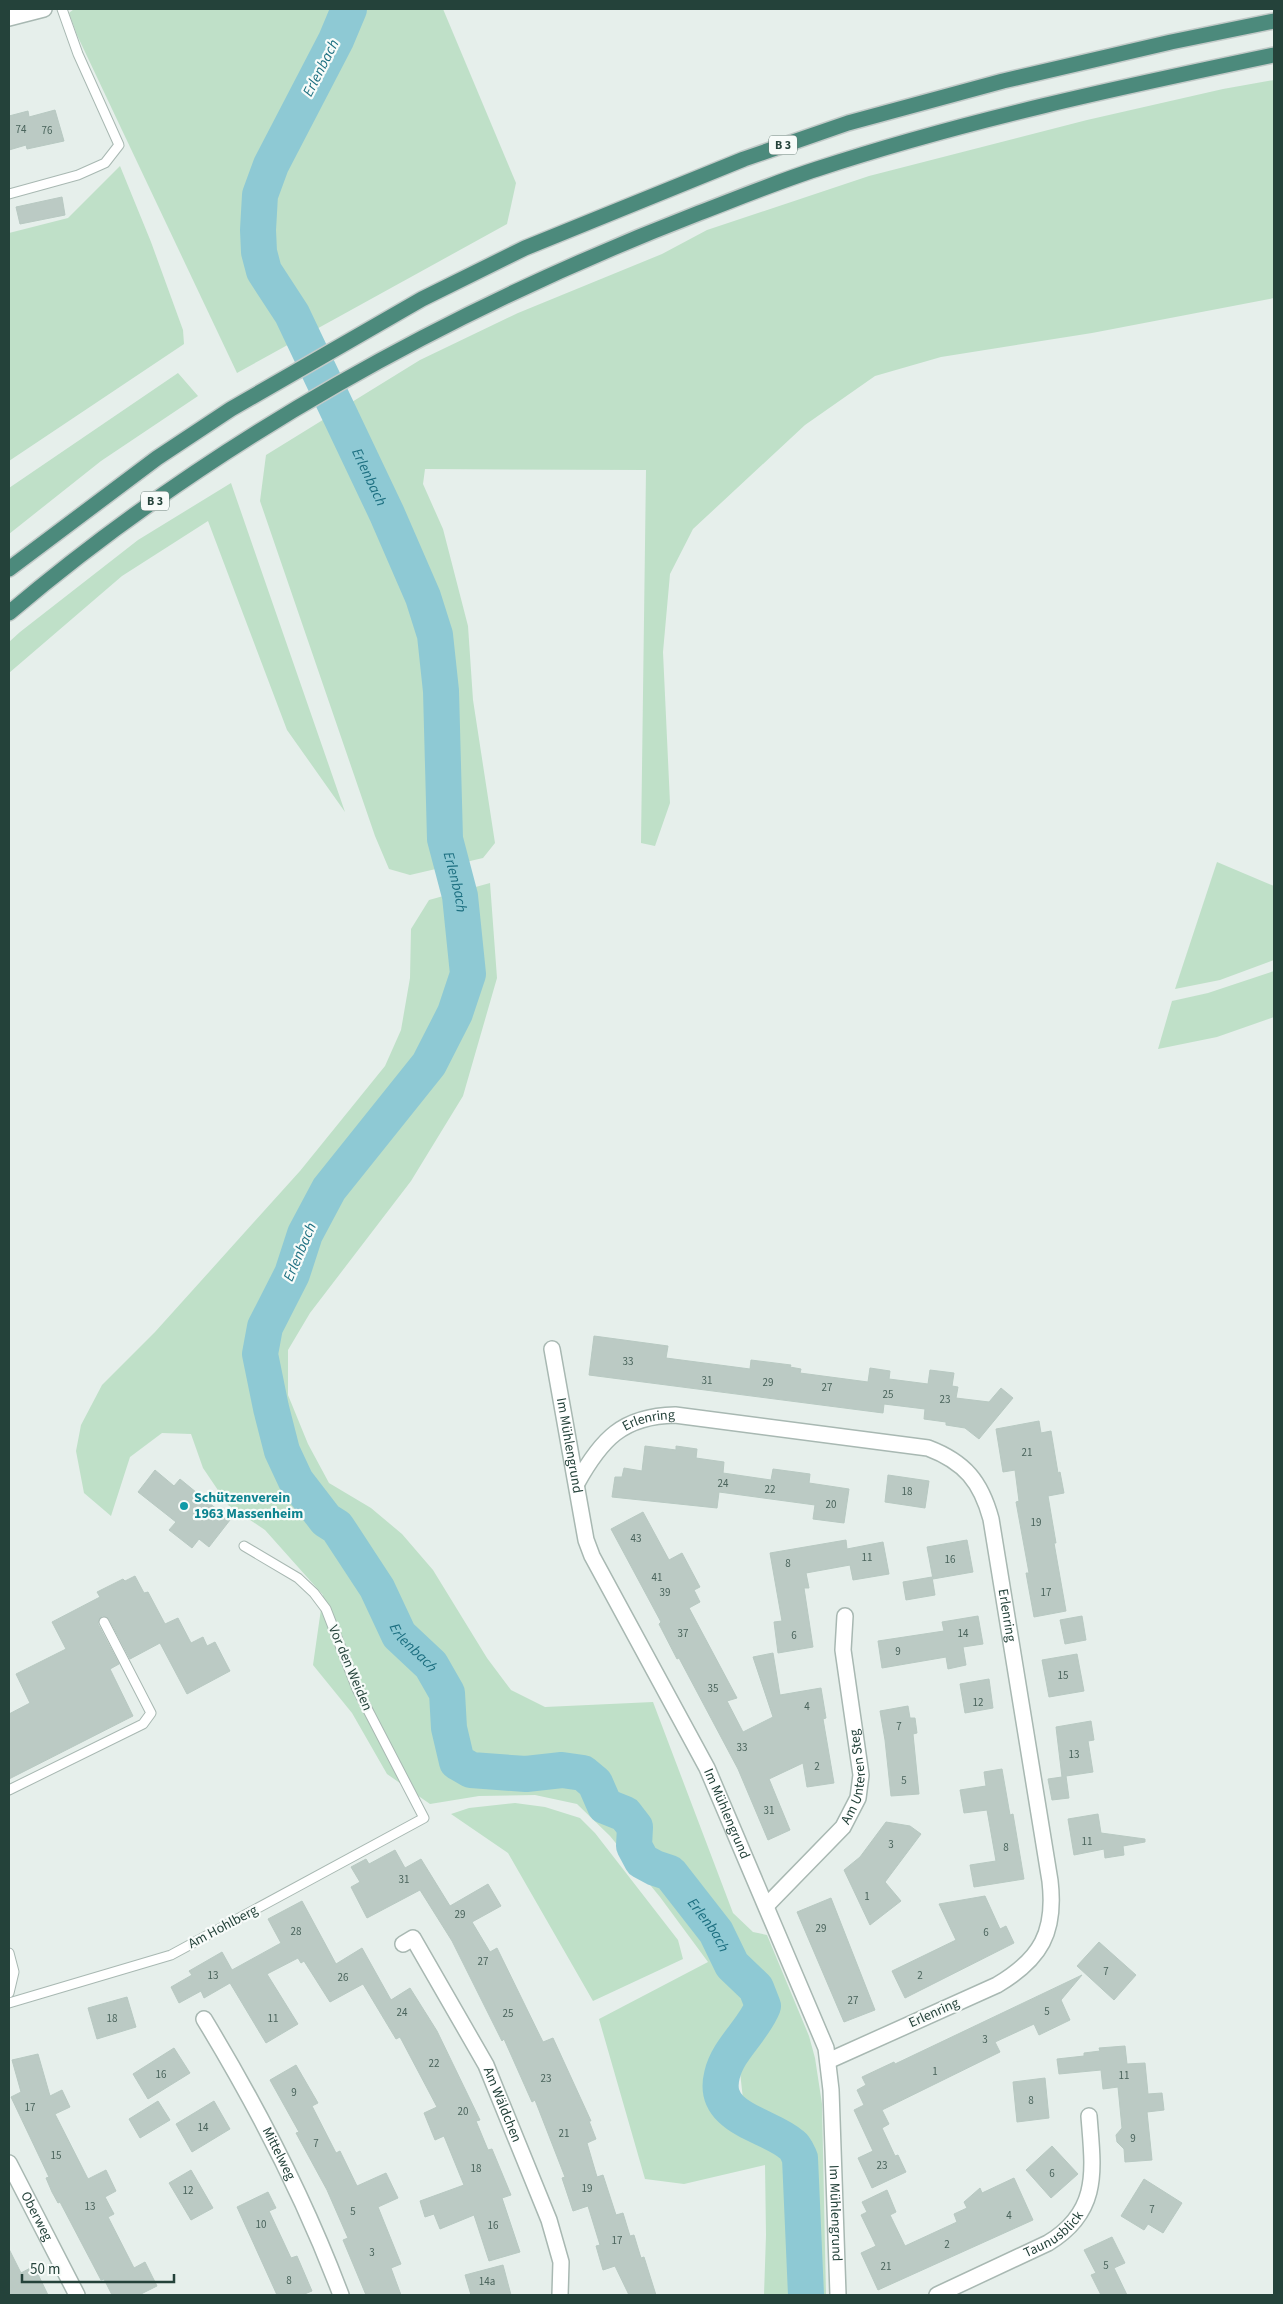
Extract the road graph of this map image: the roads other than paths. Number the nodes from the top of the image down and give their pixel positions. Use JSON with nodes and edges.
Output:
{"nodes":[{"id":1,"x":44,"y":9,"type":"edge"},
{"id":2,"x":62,"y":9,"type":"edge"},
{"id":3,"x":9,"y":18,"type":"edge"},
{"id":4,"x":1274,"y":21,"type":"edge"},
{"id":5,"x":1274,"y":55,"type":"edge"},
{"id":6,"x":9,"y":194,"type":"edge"},
{"id":7,"x":9,"y":569,"type":"edge"},
{"id":8,"x":9,"y":613,"type":"edge"},
{"id":9,"x":552,"y":1349,"type":"dead end"},
{"id":10,"x":577,"y":1483,"type":"junction"},
{"id":11,"x":244,"y":1546,"type":"dead end"},
{"id":12,"x":844,"y":1616,"type":"dead end"},
{"id":13,"x":104,"y":1622,"type":"dead end"},
{"id":14,"x":9,"y":1790,"type":"edge"},
{"id":15,"x":424,"y":1818,"type":"joint"},
{"id":16,"x":767,"y":1906,"type":"junction"},
{"id":17,"x":403,"y":1944,"type":"dead end"},
{"id":18,"x":9,"y":1953,"type":"edge"},
{"id":19,"x":9,"y":1993,"type":"edge"},
{"id":20,"x":9,"y":2003,"type":"edge"},
{"id":21,"x":204,"y":2019,"type":"dead end"},
{"id":22,"x":828,"y":2061,"type":"junction"},
{"id":23,"x":1090,"y":2116,"type":"dead end"},
{"id":24,"x":9,"y":2163,"type":"edge"},
{"id":25,"x":77,"y":2295,"type":"edge"},
{"id":26,"x":341,"y":2295,"type":"edge"},
{"id":27,"x":560,"y":2295,"type":"edge"},
{"id":28,"x":838,"y":2295,"type":"edge"},
{"id":29,"x":937,"y":2295,"type":"edge"}],
"edges":[{"from":1,"to":3,"type":"street"},
{"from":2,"to":6,"type":"lane"},
{"from":4,"to":7,"type":"highway","number":"B 3"},
{"from":5,"to":8,"type":"highway","number":"B 3"},
{"from":9,"to":10,"type":"street","name":"Im Mühlengrund"},
{"from":10,"to":16,"type":"street","name":"Im Mühlengrund"},
{"from":10,"to":22,"type":"street","name":"Erlenring"},
{"from":11,"to":15,"type":"lane","name":"Vor den Weiden"},
{"from":12,"to":16,"type":"street","name":"Am Unteren Steg"},
{"from":13,"to":14,"type":"lane"},
{"from":15,"to":20,"type":"lane","name":"Am Hohlberg"},
{"from":16,"to":22,"type":"street","name":"Im Mühlengrund"},
{"from":17,"to":27,"type":"street","name":"Am Wäldchen"},
{"from":18,"to":19,"type":"lane"},
{"from":21,"to":26,"type":"street","name":"Mittelweg"},
{"from":22,"to":28,"type":"street","name":"Im Mühlengrund"},
{"from":23,"to":29,"type":"street","name":"Taunusblick"},
{"from":24,"to":25,"type":"street","name":"Oberweg"}]}
